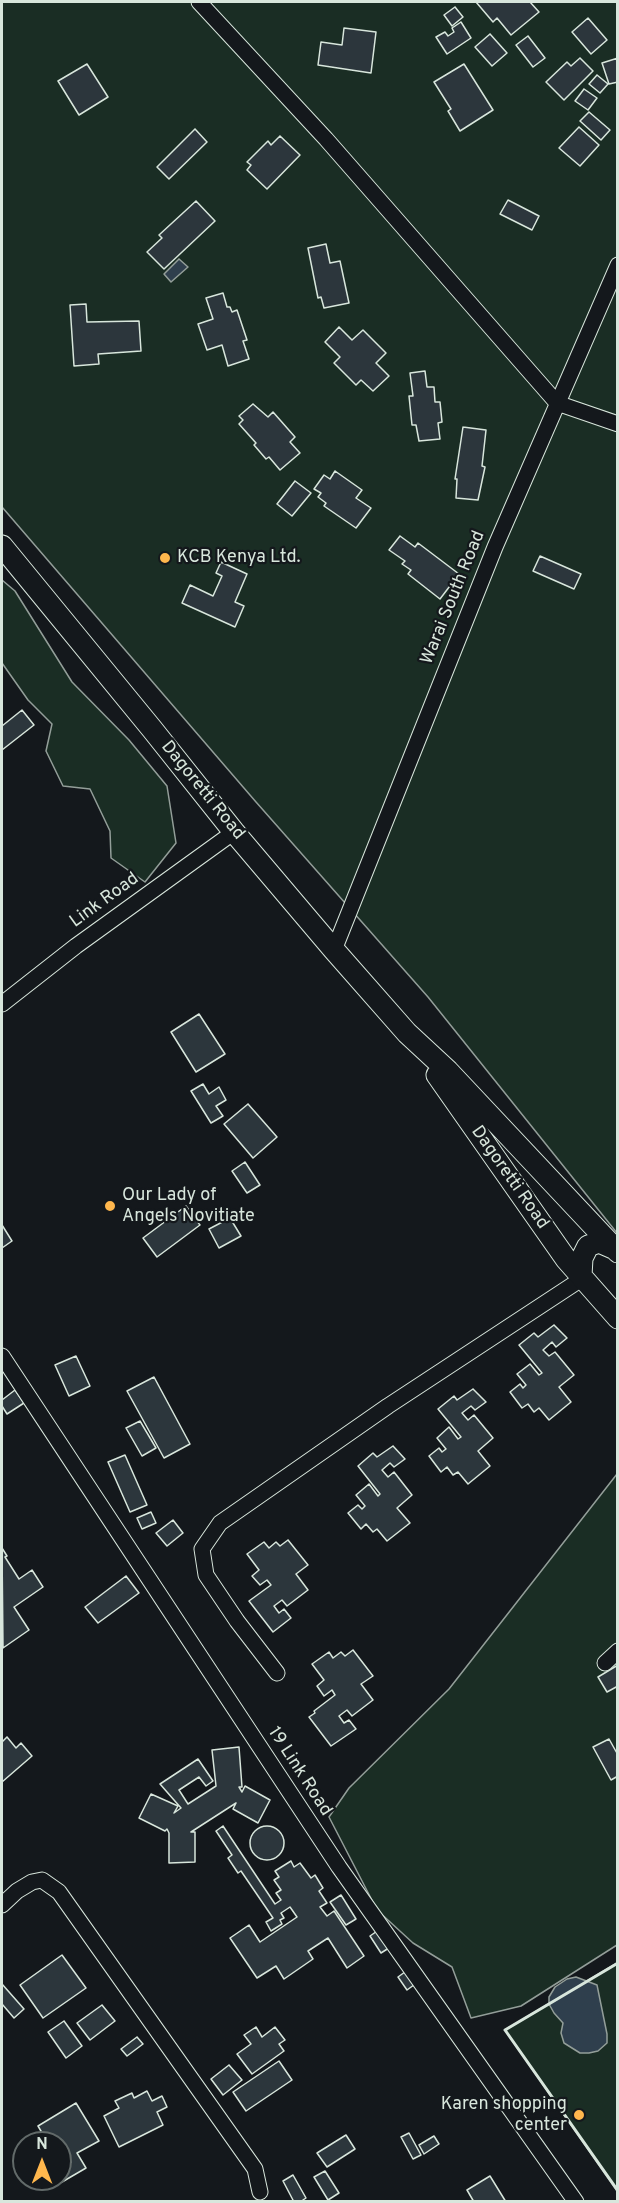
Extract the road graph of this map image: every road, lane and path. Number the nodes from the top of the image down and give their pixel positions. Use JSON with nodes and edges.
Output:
{"nodes":[{"id":1,"x":199,"y":2,"type":"edge"},
{"id":2,"x":618,"y":265,"type":"edge"},
{"id":3,"x":557,"y":403,"type":"junction"},
{"id":4,"x":618,"y":424,"type":"edge"},
{"id":5,"x":2,"y":546,"type":"edge"},
{"id":6,"x":234,"y":832,"type":"junction"},
{"id":7,"x":334,"y":950,"type":"junction"},
{"id":8,"x":2,"y":1004,"type":"edge"},
{"id":9,"x":407,"y":1033,"type":"junction"},
{"id":10,"x":616,"y":1250,"type":"edge"},
{"id":11,"x":582,"y":1277,"type":"junction"},
{"id":12,"x":618,"y":1318,"type":"edge"},
{"id":13,"x":2,"y":1356,"type":"edge"},
{"id":14,"x":618,"y":1651,"type":"edge"},
{"id":15,"x":605,"y":1663,"type":"dead end"},
{"id":16,"x":277,"y":1672,"type":"dead end"},
{"id":17,"x":2,"y":1905,"type":"edge"},
{"id":18,"x":260,"y":2192,"type":"dead end"},
{"id":19,"x":576,"y":2202,"type":"edge"}],
"edges":[{"from":1,"to":3,"type":"street"},
{"from":2,"to":3,"type":"street","name":"Warai South Road"},
{"from":3,"to":4,"type":"street"},
{"from":3,"to":7,"type":"street","name":"Warai South Road"},
{"from":5,"to":6,"type":"main road","name":"Dagoretti Road"},
{"from":6,"to":7,"type":"main road","name":"Dagoretti Road"},
{"from":6,"to":8,"type":"street","name":"Link Road"},
{"from":7,"to":9,"type":"main road","name":"Dagoretti Road"},
{"from":9,"to":10,"type":"main road","name":"Dagoretti Road"},
{"from":9,"to":11,"type":"main road","name":"Dagoretti Road"},
{"from":10,"to":11,"type":"main road"},
{"from":11,"to":12,"type":"main road","name":"Dagoretti Road"},
{"from":11,"to":16,"type":"street"},
{"from":13,"to":19,"type":"street","name":"19 Link Road"},
{"from":14,"to":15,"type":"street"},
{"from":17,"to":18,"type":"street"}]}
